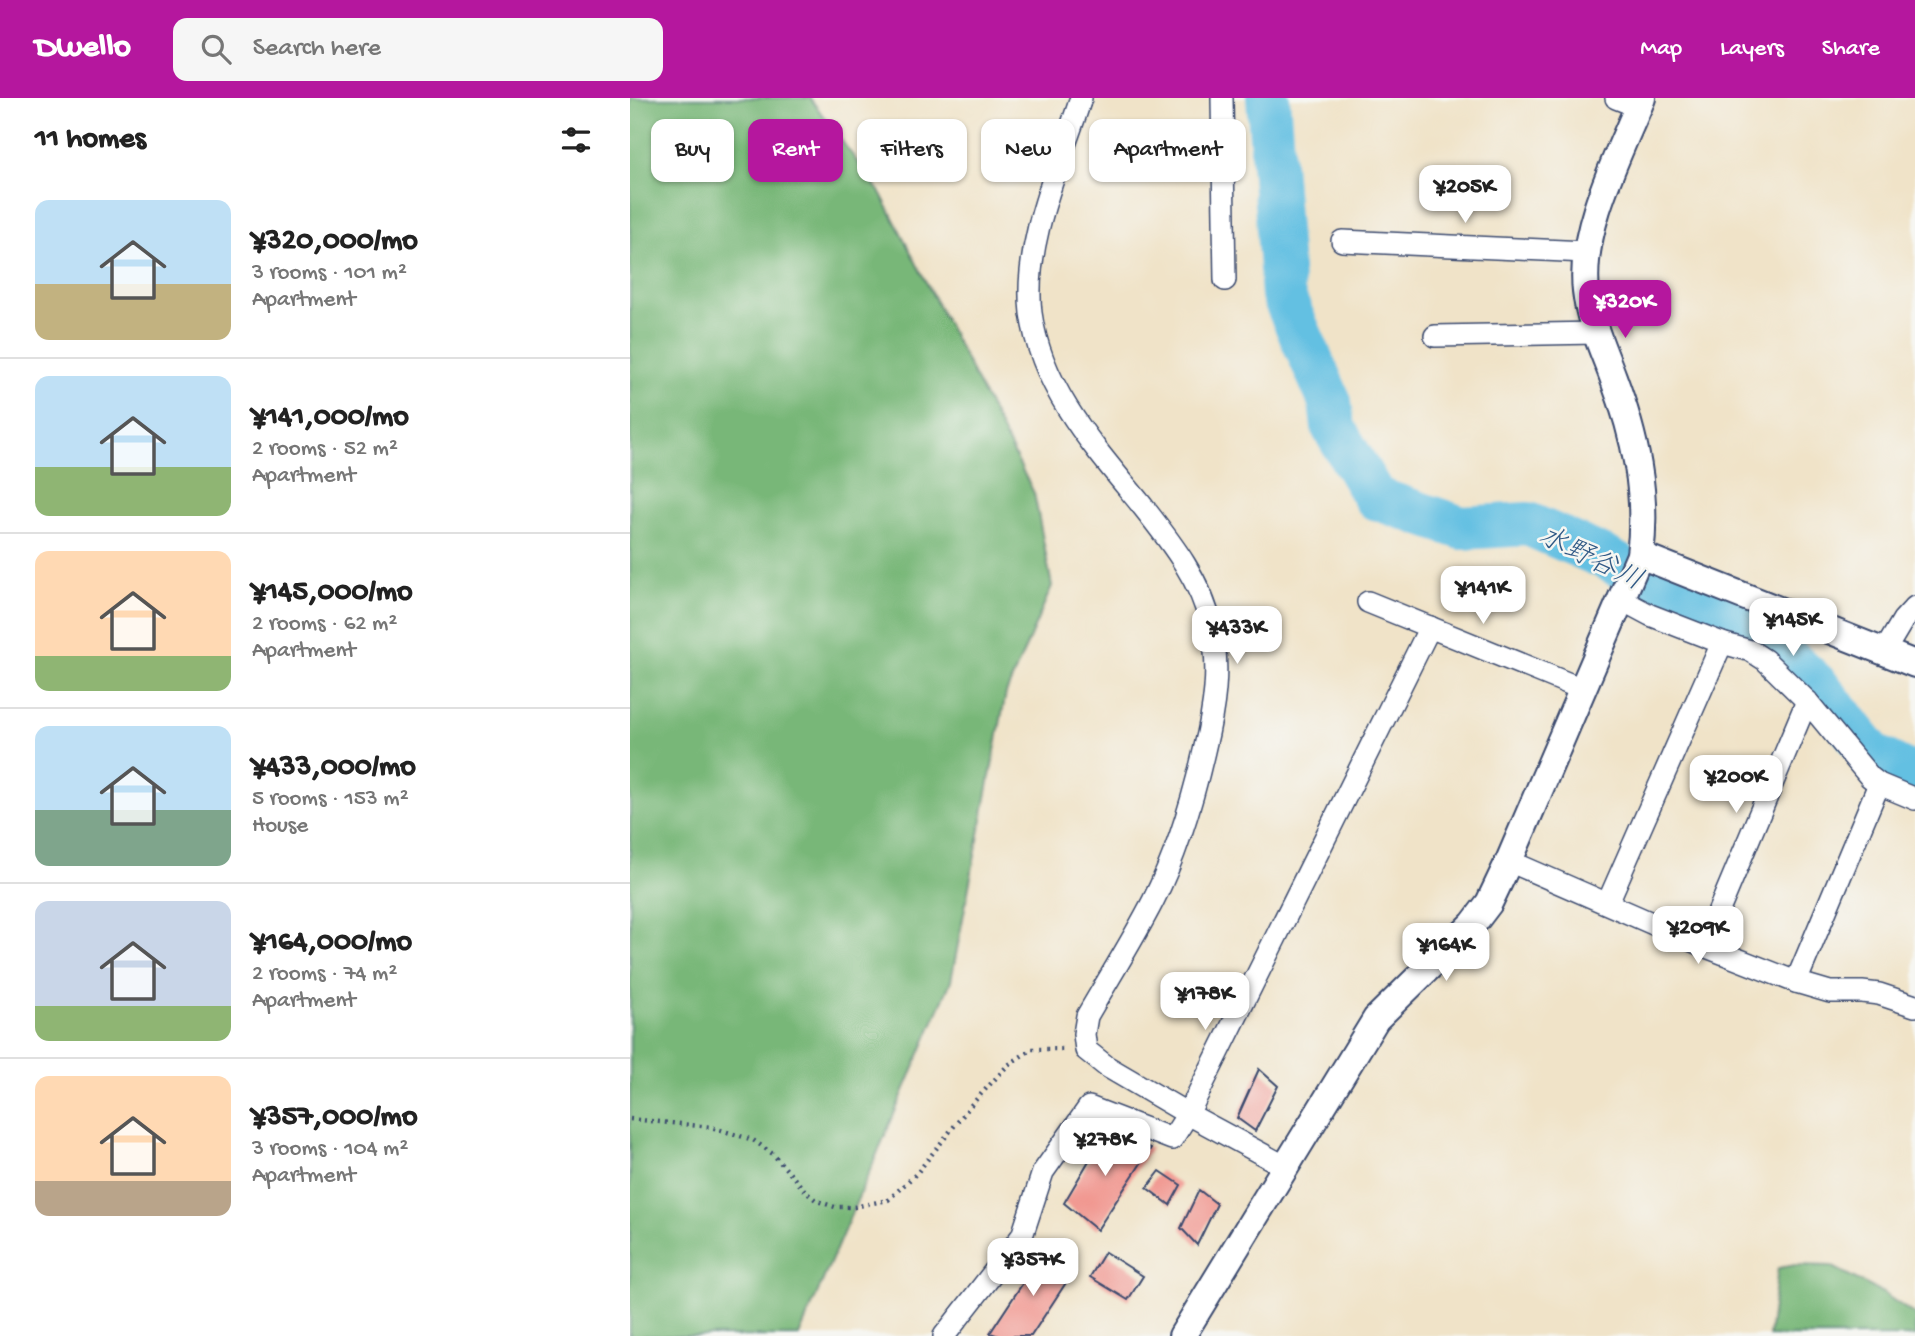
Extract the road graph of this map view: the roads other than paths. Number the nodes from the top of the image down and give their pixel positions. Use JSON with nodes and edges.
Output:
{"nodes":[{"id":1,"x":1082,"y":98,"type":"edge"},
{"id":2,"x":1222,"y":98,"type":"edge"},
{"id":3,"x":1632,"y":101,"type":"edge"},
{"id":4,"x":1342,"y":241,"type":"dead end"},
{"id":5,"x":1586,"y":252,"type":"junction"},
{"id":6,"x":1224,"y":280,"type":"dead end"},
{"id":7,"x":1597,"y":333,"type":"junction"},
{"id":8,"x":1435,"y":336,"type":"dead end"},
{"id":9,"x":1630,"y":577,"type":"junction"},
{"id":10,"x":1368,"y":602,"type":"dead end"},
{"id":11,"x":1915,"y":607,"type":"edge"},
{"id":12,"x":1430,"y":628,"type":"junction"},
{"id":13,"x":1722,"y":643,"type":"junction"},
{"id":14,"x":1884,"y":652,"type":"junction"},
{"id":15,"x":1915,"y":664,"type":"edge"},
{"id":16,"x":1582,"y":689,"type":"junction"},
{"id":17,"x":1807,"y":701,"type":"junction"},
{"id":18,"x":1880,"y":783,"type":"junction"},
{"id":19,"x":1915,"y":799,"type":"edge"},
{"id":20,"x":1509,"y":861,"type":"junction"},
{"id":21,"x":1608,"y":902,"type":"junction"},
{"id":22,"x":1704,"y":946,"type":"junction"},
{"id":23,"x":1797,"y":982,"type":"junction"},
{"id":24,"x":1914,"y":1001,"type":"edge"},
{"id":25,"x":1188,"y":1114,"type":"junction"},
{"id":26,"x":1286,"y":1167,"type":"junction"},
{"id":27,"x":944,"y":1336,"type":"edge"},
{"id":28,"x":1182,"y":1336,"type":"edge"}],
"edges":[{"from":1,"to":25,"type":"street"},
{"from":2,"to":6,"type":"street"},
{"from":3,"to":5,"type":"street"},
{"from":4,"to":5,"type":"street"},
{"from":5,"to":7,"type":"street"},
{"from":7,"to":8,"type":"street"},
{"from":7,"to":9,"type":"street"},
{"from":9,"to":13,"type":"street"},
{"from":9,"to":14,"type":"street"},
{"from":9,"to":16,"type":"street"},
{"from":10,"to":12,"type":"street"},
{"from":11,"to":14,"type":"street"},
{"from":12,"to":16,"type":"street"},
{"from":12,"to":25,"type":"street"},
{"from":13,"to":17,"type":"street"},
{"from":13,"to":21,"type":"street"},
{"from":14,"to":15,"type":"street"},
{"from":16,"to":20,"type":"street"},
{"from":17,"to":18,"type":"street"},
{"from":17,"to":22,"type":"street"},
{"from":18,"to":19,"type":"street"},
{"from":18,"to":23,"type":"street"},
{"from":20,"to":21,"type":"street"},
{"from":20,"to":26,"type":"street"},
{"from":21,"to":22,"type":"street"},
{"from":22,"to":23,"type":"street"},
{"from":23,"to":24,"type":"street"},
{"from":25,"to":26,"type":"street"},
{"from":25,"to":27,"type":"street"},
{"from":26,"to":28,"type":"street"}]}
